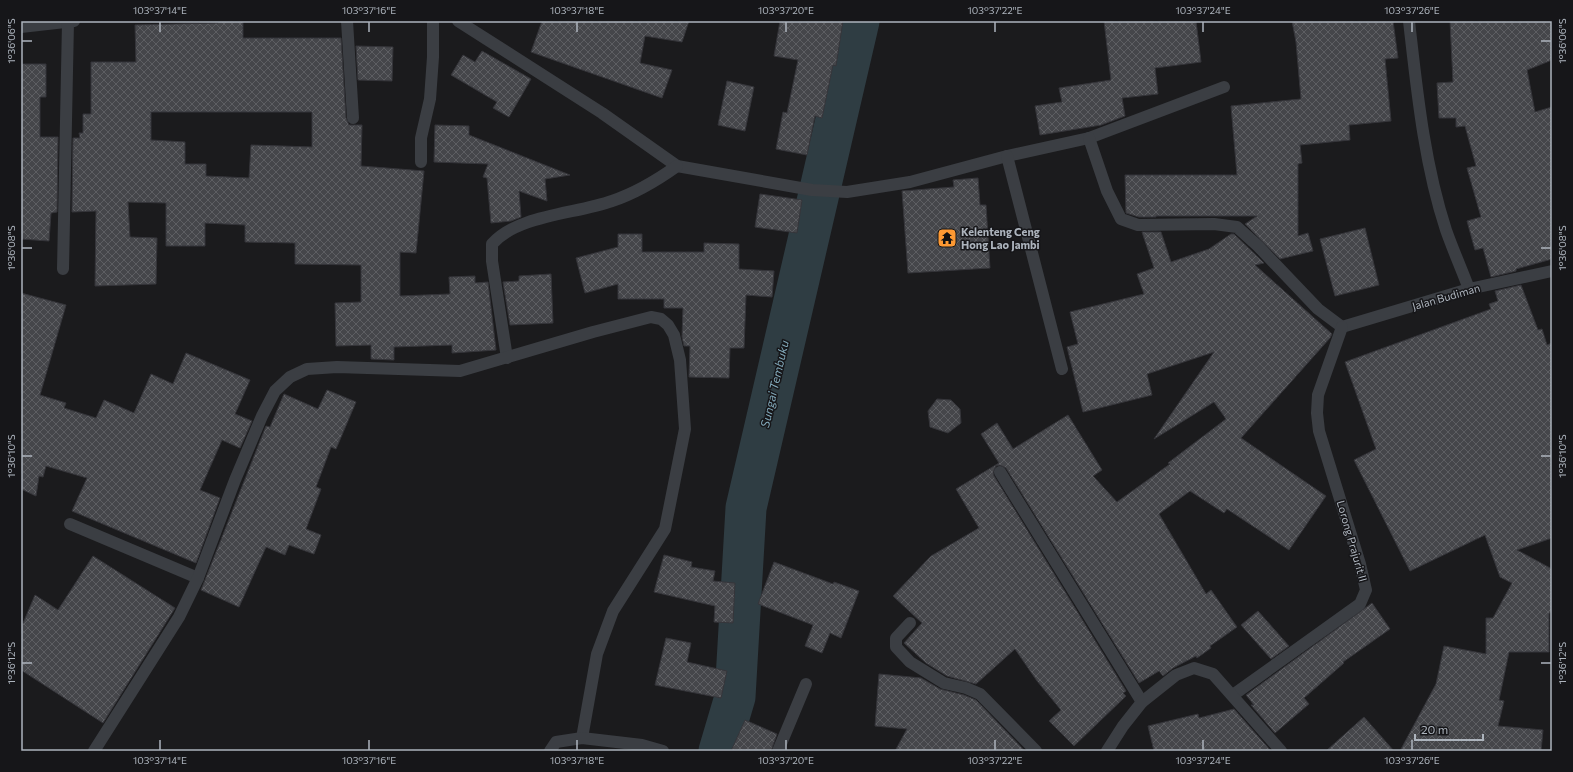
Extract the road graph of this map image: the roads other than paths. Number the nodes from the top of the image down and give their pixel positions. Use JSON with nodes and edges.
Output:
{"nodes":[{"id":1,"x":71,"y":21,"type":"edge"},
{"id":2,"x":347,"y":21,"type":"edge"},
{"id":3,"x":433,"y":21,"type":"edge"},
{"id":4,"x":458,"y":21,"type":"edge"},
{"id":5,"x":1409,"y":21,"type":"edge"},
{"id":6,"x":21,"y":27,"type":"edge"},
{"id":7,"x":1224,"y":87,"type":"dead end"},
{"id":8,"x":353,"y":118,"type":"dead end"},
{"id":9,"x":1089,"y":138,"type":"junction"},
{"id":10,"x":1006,"y":156,"type":"junction"},
{"id":11,"x":421,"y":162,"type":"dead end"},
{"id":12,"x":677,"y":166,"type":"junction"},
{"id":13,"x":63,"y":270,"type":"dead end"},
{"id":14,"x":1552,"y":273,"type":"edge"},
{"id":15,"x":1469,"y":289,"type":"junction"},
{"id":16,"x":1342,"y":327,"type":"junction"},
{"id":17,"x":507,"y":358,"type":"junction"},
{"id":18,"x":1062,"y":369,"type":"dead end"},
{"id":19,"x":1000,"y":472,"type":"dead end"},
{"id":20,"x":70,"y":524,"type":"dead end"},
{"id":21,"x":198,"y":578,"type":"junction"},
{"id":22,"x":910,"y":623,"type":"dead end"},
{"id":23,"x":806,"y":684,"type":"dead end"},
{"id":24,"x":1233,"y":695,"type":"junction"},
{"id":25,"x":1142,"y":702,"type":"junction"},
{"id":26,"x":582,"y":738,"type":"junction"},
{"id":27,"x":94,"y":751,"type":"edge"},
{"id":28,"x":550,"y":751,"type":"edge"},
{"id":29,"x":663,"y":751,"type":"edge"},
{"id":30,"x":778,"y":751,"type":"edge"},
{"id":31,"x":1036,"y":751,"type":"edge"},
{"id":32,"x":1107,"y":751,"type":"edge"},
{"id":33,"x":1281,"y":751,"type":"edge"}],
"edges":[{"from":1,"to":6,"type":"street"},
{"from":1,"to":13,"type":"street"},
{"from":2,"to":8,"type":"street"},
{"from":3,"to":11,"type":"street"},
{"from":4,"to":12,"type":"street"},
{"from":5,"to":15,"type":"street"},
{"from":7,"to":9,"type":"street"},
{"from":9,"to":10,"type":"street"},
{"from":9,"to":16,"type":"street"},
{"from":10,"to":12,"type":"street"},
{"from":10,"to":18,"type":"street"},
{"from":12,"to":17,"type":"street"},
{"from":14,"to":15,"type":"street","name":"Jalan Budiman"},
{"from":15,"to":16,"type":"street","name":"Jalan Budiman"},
{"from":16,"to":24,"type":"street","name":"Lorong Prajurit II"},
{"from":17,"to":21,"type":"street"},
{"from":17,"to":26,"type":"street"},
{"from":19,"to":25,"type":"street"},
{"from":20,"to":21,"type":"street"},
{"from":21,"to":27,"type":"street"},
{"from":22,"to":31,"type":"street"},
{"from":23,"to":30,"type":"street"},
{"from":24,"to":25,"type":"street"},
{"from":24,"to":33,"type":"street"},
{"from":25,"to":32,"type":"street"},
{"from":26,"to":28,"type":"street"},
{"from":26,"to":29,"type":"street"}]}
